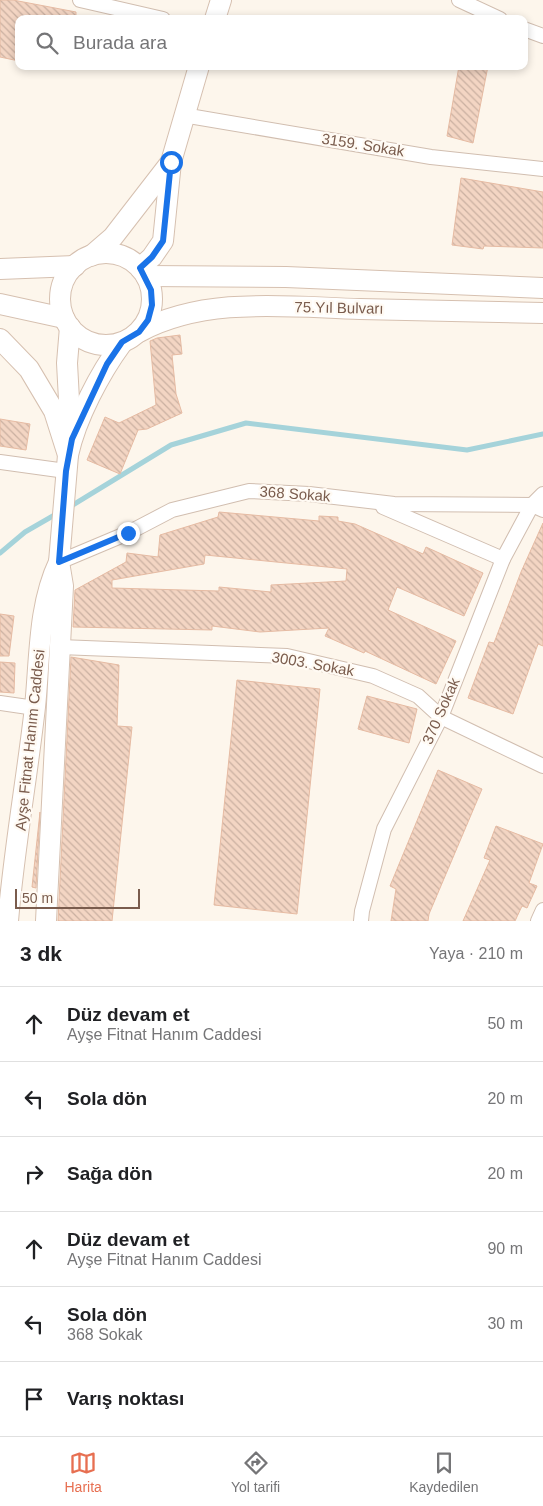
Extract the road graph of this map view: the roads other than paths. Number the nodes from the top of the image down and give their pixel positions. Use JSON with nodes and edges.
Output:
{"nodes":[{"id":1,"x":80,"y":0,"type":"edge"},
{"id":2,"x":221,"y":0,"type":"edge"},
{"id":3,"x":459,"y":0,"type":"edge"},
{"id":4,"x":145,"y":15,"type":"edge"},
{"id":5,"x":216,"y":15,"type":"edge"},
{"id":6,"x":491,"y":15,"type":"edge"},
{"id":7,"x":528,"y":30,"type":"edge"},
{"id":8,"x":543,"y":36,"type":"edge"},
{"id":9,"x":198,"y":70,"type":"edge"},
{"id":10,"x":183,"y":115,"type":"junction"},
{"id":11,"x":171,"y":162,"type":"junction"},
{"id":12,"x":543,"y":169,"type":"edge"},
{"id":13,"x":83,"y":261,"type":"junction"},
{"id":14,"x":0,"y":269,"type":"edge"},
{"id":15,"x":143,"y":272,"type":"junction"},
{"id":16,"x":543,"y":288,"type":"edge"},
{"id":17,"x":0,"y":304,"type":"edge"},
{"id":18,"x":543,"y":313,"type":"edge"},
{"id":19,"x":67,"y":323,"type":"junction"},
{"id":20,"x":131,"y":337,"type":"junction"},
{"id":21,"x":0,"y":339,"type":"edge"},
{"id":22,"x":69,"y":455,"type":"junction"},
{"id":23,"x":0,"y":462,"type":"edge"},
{"id":24,"x":543,"y":494,"type":"edge"},
{"id":25,"x":370,"y":501,"type":"junction"},
{"id":26,"x":537,"y":507,"type":"edge"},
{"id":27,"x":503,"y":560,"type":"junction"},
{"id":28,"x":59,"y":562,"type":"junction"},
{"id":29,"x":60,"y":647,"type":"junction"},
{"id":30,"x":0,"y":703,"type":"edge"},
{"id":31,"x":35,"y":708,"type":"junction"},
{"id":32,"x":441,"y":717,"type":"junction"},
{"id":33,"x":543,"y":766,"type":"edge"},
{"id":34,"x":543,"y":910,"type":"edge"},
{"id":35,"x":8,"y":921,"type":"edge"},
{"id":36,"x":46,"y":921,"type":"edge"},
{"id":37,"x":361,"y":921,"type":"edge"},
{"id":38,"x":538,"y":921,"type":"edge"}],
"edges":[{"from":1,"to":4,"type":"street"},
{"from":2,"to":5,"type":"main road"},
{"from":3,"to":6,"type":"street"},
{"from":7,"to":8,"type":"street"},
{"from":9,"to":10,"type":"main road"},
{"from":10,"to":11,"type":"main road"},
{"from":10,"to":12,"type":"street","name":"3159. Sokak"},
{"from":11,"to":13,"type":"main road"},
{"from":11,"to":15,"type":"main road"},
{"from":13,"to":14,"type":"main road"},
{"from":13,"to":15,"type":"main road"},
{"from":13,"to":19,"type":"main road"},
{"from":15,"to":16,"type":"main road","name":"75.Yıl Bulvarı"},
{"from":15,"to":20,"type":"main road"},
{"from":17,"to":19,"type":"main road"},
{"from":18,"to":20,"type":"main road","name":"75.Yıl Bulvarı"},
{"from":19,"to":20,"type":"main road"},
{"from":19,"to":22,"type":"main road","name":"Ayşe Fitnat Hanım Caddesi"},
{"from":20,"to":22,"type":"main road","name":"Ayşe Fitnat Hanım Caddesi"},
{"from":21,"to":22,"type":"main road"},
{"from":22,"to":23,"type":"street"},
{"from":22,"to":28,"type":"main road","name":"Ayşe Fitnat Hanım Caddesi"},
{"from":24,"to":26,"type":"street","name":"370 Sokak"},
{"from":25,"to":26,"type":"street","name":"368 Sokak"},
{"from":25,"to":27,"type":"street"},
{"from":25,"to":28,"type":"street","name":"368 Sokak"},
{"from":26,"to":27,"type":"street","name":"370 Sokak"},
{"from":27,"to":32,"type":"street","name":"370 Sokak"},
{"from":28,"to":29,"type":"main road","name":"Ayşe Fitnat Hanım Caddesi"},
{"from":28,"to":31,"type":"main road","name":"Ayşe Fitnat Hanım Caddesi"},
{"from":29,"to":32,"type":"street","name":"3003. Sokak"},
{"from":29,"to":36,"type":"main road","name":"Ayşe Fitnat Hanım Caddesi"},
{"from":30,"to":31,"type":"street"},
{"from":31,"to":35,"type":"main road","name":"Ayşe Fitnat Hanım Caddesi"},
{"from":32,"to":33,"type":"street","name":"3003. Sokak"},
{"from":32,"to":37,"type":"street","name":"370 Sokak"},
{"from":34,"to":38,"type":"street"}]}
